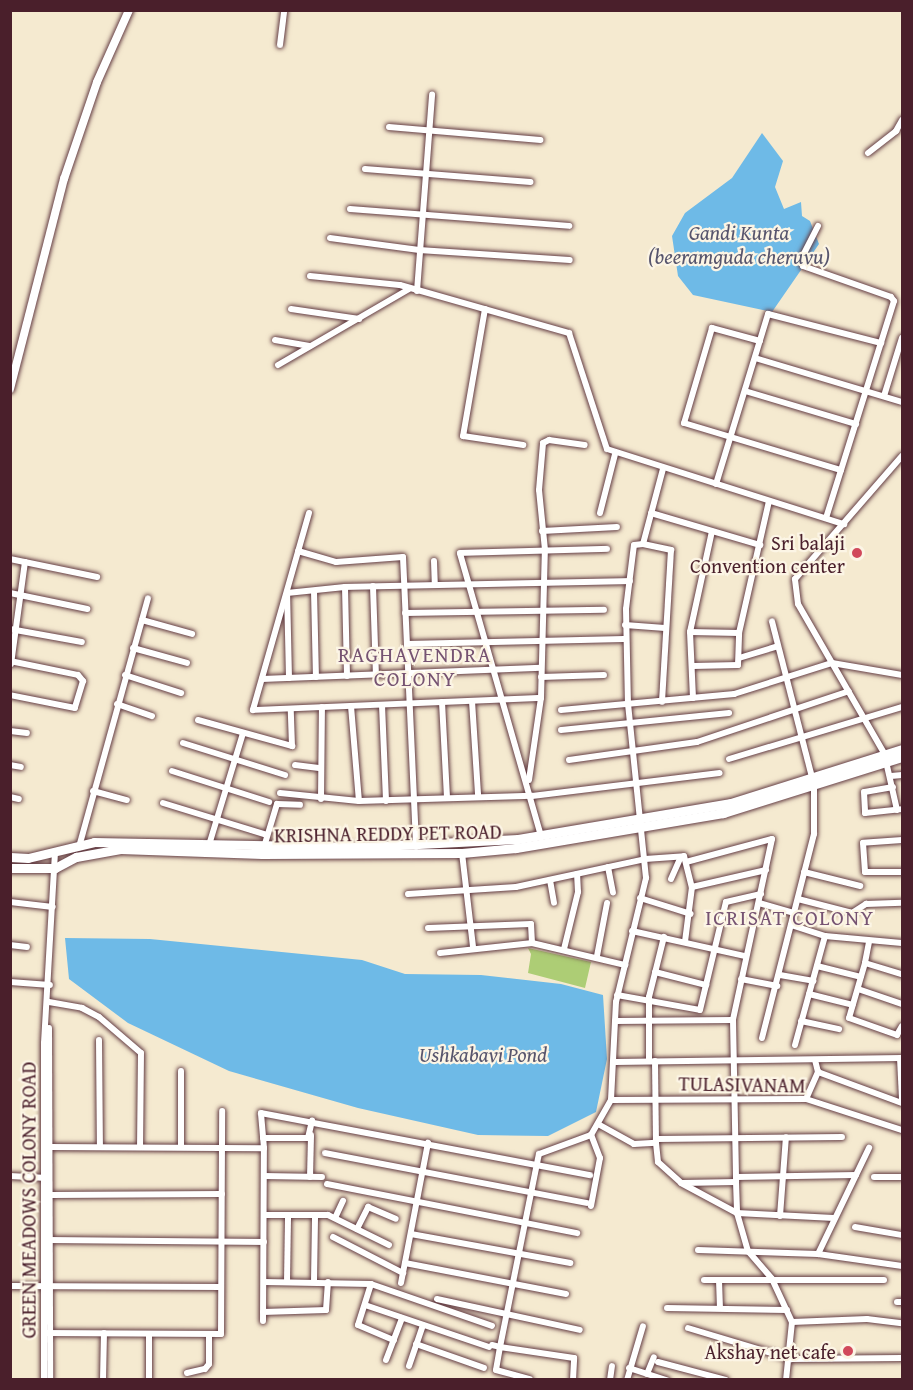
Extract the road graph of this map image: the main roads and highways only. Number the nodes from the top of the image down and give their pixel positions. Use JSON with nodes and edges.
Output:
{"nodes":[{"id":1,"x":903,"y":749,"type":"edge"},
{"id":2,"x":886,"y":757,"type":"junction"},
{"id":3,"x":903,"y":757,"type":"edge"},
{"id":4,"x":640,"y":822,"type":"junction"},
{"id":5,"x":416,"y":850,"type":"junction"},
{"id":6,"x":10,"y":857,"type":"edge"},
{"id":7,"x":25,"y":858,"type":"junction"},
{"id":8,"x":10,"y":868,"type":"edge"},
{"id":9,"x":25,"y":870,"type":"junction"}],
"edges":[{"from":1,"to":2,"type":"main road","name":"KRISHNA REDDY PET ROAD"},
{"from":2,"to":3,"type":"main road","name":"KRISHNA REDDY PET ROAD"},
{"from":2,"to":4,"type":"main road","name":"KRISHNA REDDY PET ROAD"},
{"from":4,"to":5,"type":"main road","name":"KRISHNA REDDY PET ROAD"},
{"from":4,"to":5,"type":"main road","name":"KRISHNA REDDY PET ROAD"},
{"from":5,"to":7,"type":"main road","name":"KRISHNA REDDY PET ROAD"},
{"from":5,"to":9,"type":"main road","name":"KRISHNA REDDY PET ROAD"},
{"from":6,"to":7,"type":"main road","name":"KRISHNA REDDY PET ROAD"},
{"from":7,"to":9,"type":"main road"},
{"from":8,"to":9,"type":"main road","name":"KRISHNA REDDY PET ROAD"}]}
